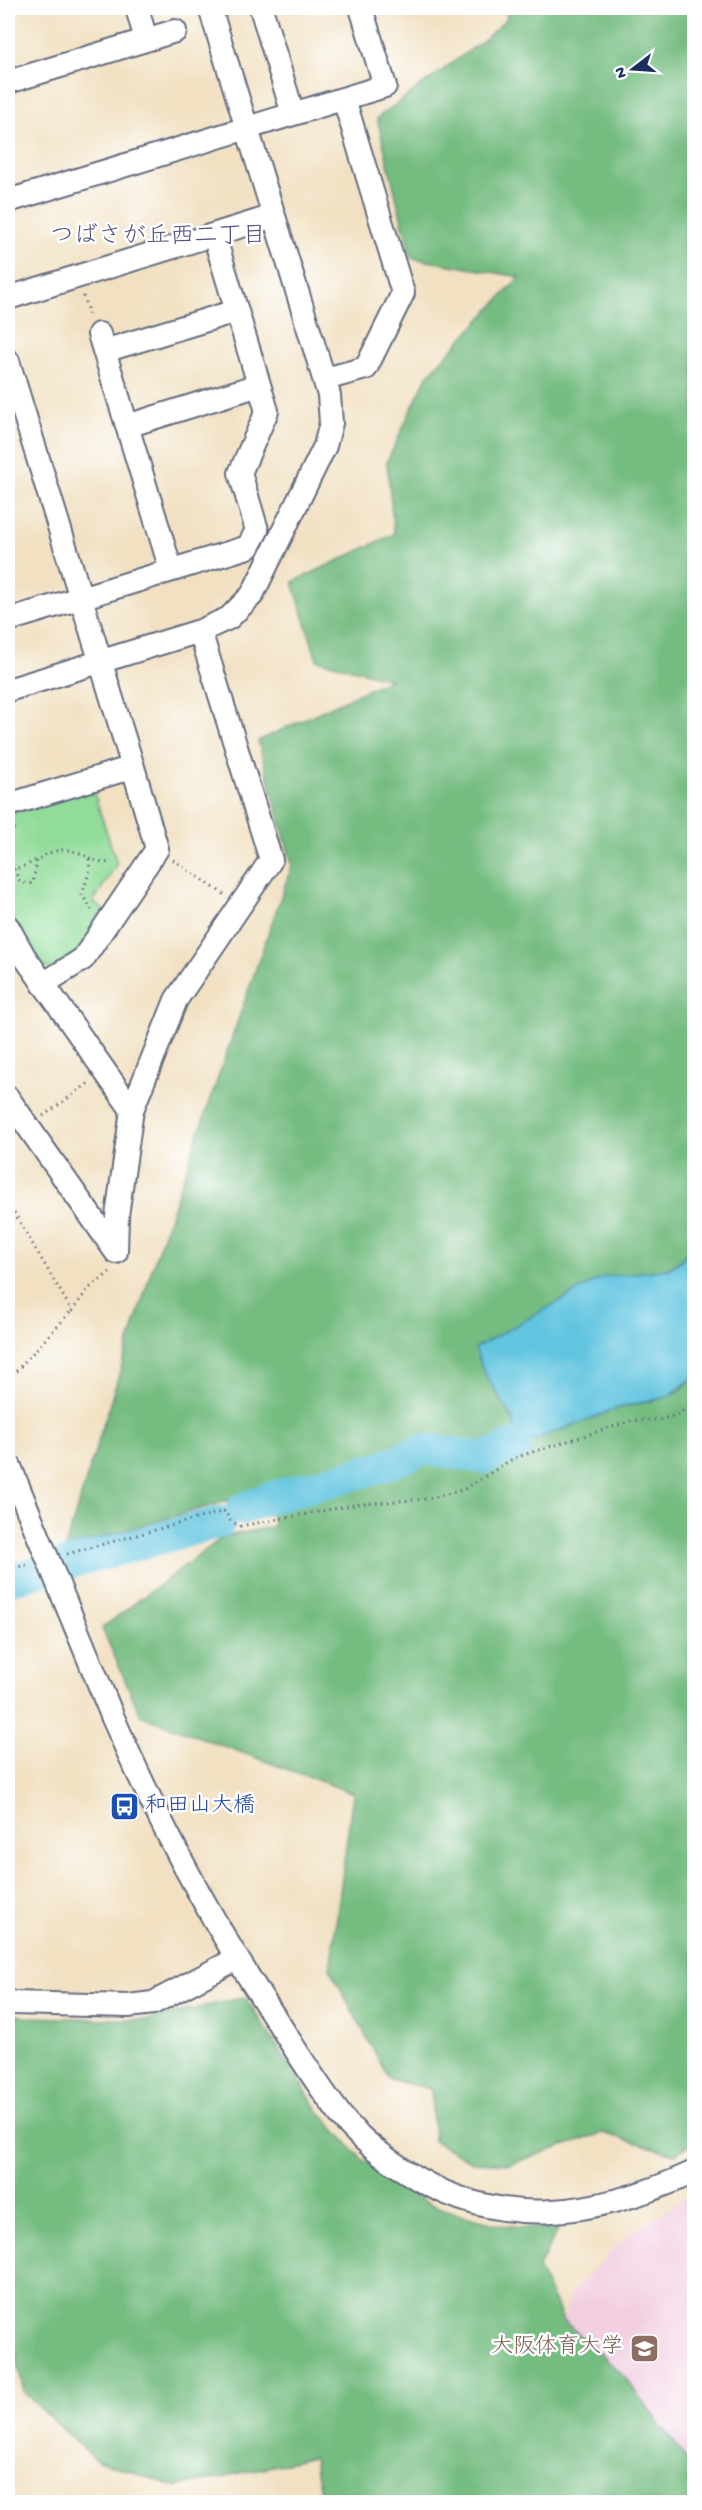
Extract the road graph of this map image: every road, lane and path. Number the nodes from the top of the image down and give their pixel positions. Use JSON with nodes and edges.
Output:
{"nodes":[{"id":1,"x":137,"y":8,"type":"edge"},
{"id":2,"x":210,"y":8,"type":"edge"},
{"id":3,"x":261,"y":8,"type":"edge"},
{"id":4,"x":361,"y":8,"type":"edge"},
{"id":5,"x":175,"y":31,"type":"dead end"},
{"id":6,"x":146,"y":40,"type":"junction"},
{"id":7,"x":8,"y":82,"type":"edge"},
{"id":8,"x":344,"y":99,"type":"junction"},
{"id":9,"x":293,"y":114,"type":"junction"},
{"id":10,"x":247,"y":128,"type":"junction"},
{"id":11,"x":8,"y":201,"type":"edge"},
{"id":12,"x":274,"y":216,"type":"junction"},
{"id":13,"x":214,"y":235,"type":"junction"},
{"id":14,"x":77,"y":277,"type":"junction"},
{"id":15,"x":8,"y":298,"type":"edge"},
{"id":16,"x":236,"y":311,"type":"junction"},
{"id":17,"x":102,"y":343,"type":"junction"},
{"id":18,"x":8,"y":360,"type":"edge"},
{"id":19,"x":325,"y":379,"type":"junction"},
{"id":20,"x":259,"y":386,"type":"junction"},
{"id":21,"x":127,"y":426,"type":"junction"},
{"id":22,"x":171,"y":570,"type":"junction"},
{"id":23,"x":81,"y":598,"type":"junction"},
{"id":24,"x":8,"y":620,"type":"edge"},
{"id":25,"x":200,"y":631,"type":"junction"},
{"id":26,"x":100,"y":661,"type":"junction"},
{"id":27,"x":8,"y":690,"type":"edge"},
{"id":28,"x":132,"y":767,"type":"junction"},
{"id":29,"x":8,"y":805,"type":"edge"},
{"id":30,"x":19,"y":826,"type":"dead end"},
{"id":31,"x":8,"y":831,"type":"edge"},
{"id":32,"x":157,"y":849,"type":"junction"},
{"id":33,"x":37,"y":858,"type":"junction"},
{"id":34,"x":89,"y":858,"type":"junction"},
{"id":35,"x":112,"y":862,"type":"dead end"},
{"id":36,"x":8,"y":863,"type":"edge"},
{"id":37,"x":14,"y":868,"type":"junction"},
{"id":38,"x":240,"y":906,"type":"junction"},
{"id":39,"x":107,"y":923,"type":"junction"},
{"id":40,"x":8,"y":927,"type":"edge"},
{"id":41,"x":43,"y":984,"type":"junction"},
{"id":42,"x":105,"y":1072,"type":"junction"},
{"id":43,"x":8,"y":1098,"type":"edge"},
{"id":44,"x":132,"y":1110,"type":"junction"},
{"id":45,"x":27,"y":1126,"type":"junction"},
{"id":46,"x":8,"y":1202,"type":"edge"},
{"id":47,"x":116,"y":1252,"type":"junction"},
{"id":48,"x":72,"y":1311,"type":"junction"},
{"id":49,"x":8,"y":1380,"type":"edge"},
{"id":50,"x":694,"y":1403,"type":"edge"},
{"id":51,"x":8,"y":1462,"type":"edge"},
{"id":52,"x":57,"y":1557,"type":"dead end"},
{"id":53,"x":34,"y":1563,"type":"dead end"},
{"id":54,"x":8,"y":1570,"type":"edge"},
{"id":55,"x":236,"y":1959,"type":"junction"},
{"id":56,"x":8,"y":2001,"type":"edge"},
{"id":57,"x":694,"y":2172,"type":"edge"}],
"edges":[{"from":1,"to":6,"type":"street"},
{"from":2,"to":10,"type":"street"},
{"from":3,"to":9,"type":"street"},
{"from":4,"to":8,"type":"street"},
{"from":5,"to":6,"type":"street"},
{"from":6,"to":7,"type":"street"},
{"from":8,"to":9,"type":"street"},
{"from":8,"to":19,"type":"street"},
{"from":9,"to":10,"type":"street"},
{"from":10,"to":11,"type":"street"},
{"from":10,"to":12,"type":"street"},
{"from":12,"to":13,"type":"street"},
{"from":12,"to":19,"type":"street"},
{"from":13,"to":14,"type":"street"},
{"from":13,"to":16,"type":"street"},
{"from":14,"to":15,"type":"street"},
{"from":14,"to":17,"type":"path"},
{"from":16,"to":17,"type":"street"},
{"from":16,"to":20,"type":"street"},
{"from":17,"to":21,"type":"street"},
{"from":18,"to":23,"type":"street"},
{"from":19,"to":25,"type":"street"},
{"from":20,"to":21,"type":"street"},
{"from":20,"to":22,"type":"street"},
{"from":21,"to":22,"type":"street"},
{"from":22,"to":23,"type":"street"},
{"from":23,"to":24,"type":"street"},
{"from":23,"to":26,"type":"street"},
{"from":25,"to":26,"type":"street"},
{"from":25,"to":38,"type":"street"},
{"from":26,"to":27,"type":"street"},
{"from":26,"to":28,"type":"street"},
{"from":28,"to":29,"type":"street"},
{"from":28,"to":32,"type":"street"},
{"from":30,"to":31,"type":"path"},
{"from":32,"to":38,"type":"path"},
{"from":32,"to":39,"type":"street"},
{"from":33,"to":34,"type":"path"},
{"from":33,"to":37,"type":"path"},
{"from":33,"to":37,"type":"path"},
{"from":34,"to":35,"type":"path"},
{"from":34,"to":39,"type":"path"},
{"from":36,"to":37,"type":"path"},
{"from":38,"to":44,"type":"street"},
{"from":39,"to":41,"type":"street"},
{"from":40,"to":41,"type":"street"},
{"from":41,"to":42,"type":"street"},
{"from":42,"to":44,"type":"street"},
{"from":42,"to":45,"type":"path"},
{"from":43,"to":45,"type":"street"},
{"from":44,"to":47,"type":"street"},
{"from":45,"to":47,"type":"street"},
{"from":46,"to":48,"type":"path"},
{"from":47,"to":48,"type":"path"},
{"from":48,"to":49,"type":"path"},
{"from":50,"to":52,"type":"path"},
{"from":51,"to":55,"type":"street","bridge":true},
{"from":53,"to":54,"type":"path"},
{"from":55,"to":56,"type":"street"},
{"from":55,"to":57,"type":"street"}]}
